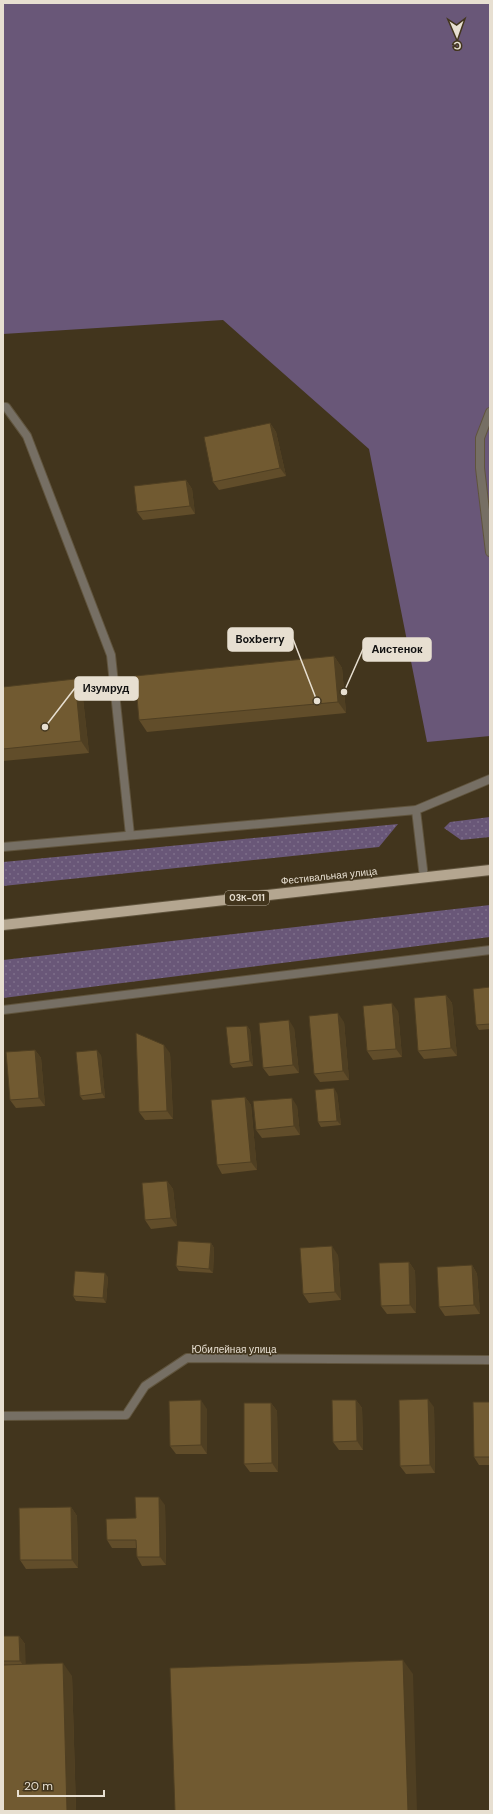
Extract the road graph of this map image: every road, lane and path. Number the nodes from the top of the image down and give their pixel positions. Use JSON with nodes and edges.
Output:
{"nodes":[{"id":1,"x":3,"y":407,"type":"edge"},
{"id":2,"x":490,"y":412,"type":"edge"},
{"id":3,"x":490,"y":552,"type":"edge"},
{"id":4,"x":490,"y":779,"type":"edge"},
{"id":5,"x":416,"y":810,"type":"junction"},
{"id":6,"x":130,"y":835,"type":"junction"},
{"id":7,"x":3,"y":847,"type":"edge"},
{"id":8,"x":490,"y":870,"type":"edge"},
{"id":9,"x":424,"y":878,"type":"junction"},
{"id":10,"x":3,"y":925,"type":"edge"},
{"id":11,"x":490,"y":950,"type":"edge"},
{"id":12,"x":3,"y":1010,"type":"edge"},
{"id":13,"x":490,"y":1360,"type":"edge"},
{"id":14,"x":3,"y":1416,"type":"edge"}],
"edges":[{"from":1,"to":6,"type":"street"},
{"from":2,"to":3,"type":"street"},
{"from":4,"to":5,"type":"street"},
{"from":5,"to":6,"type":"street"},
{"from":5,"to":9,"type":"street"},
{"from":6,"to":7,"type":"street"},
{"from":8,"to":9,"type":"main road","name":"Фестивальная улица","number":"03К-011"},
{"from":9,"to":10,"type":"main road","name":"Фестивальная улица","number":"03К-011"},
{"from":11,"to":12,"type":"street"},
{"from":13,"to":14,"type":"street","name":"Юбилейная улица"}]}
